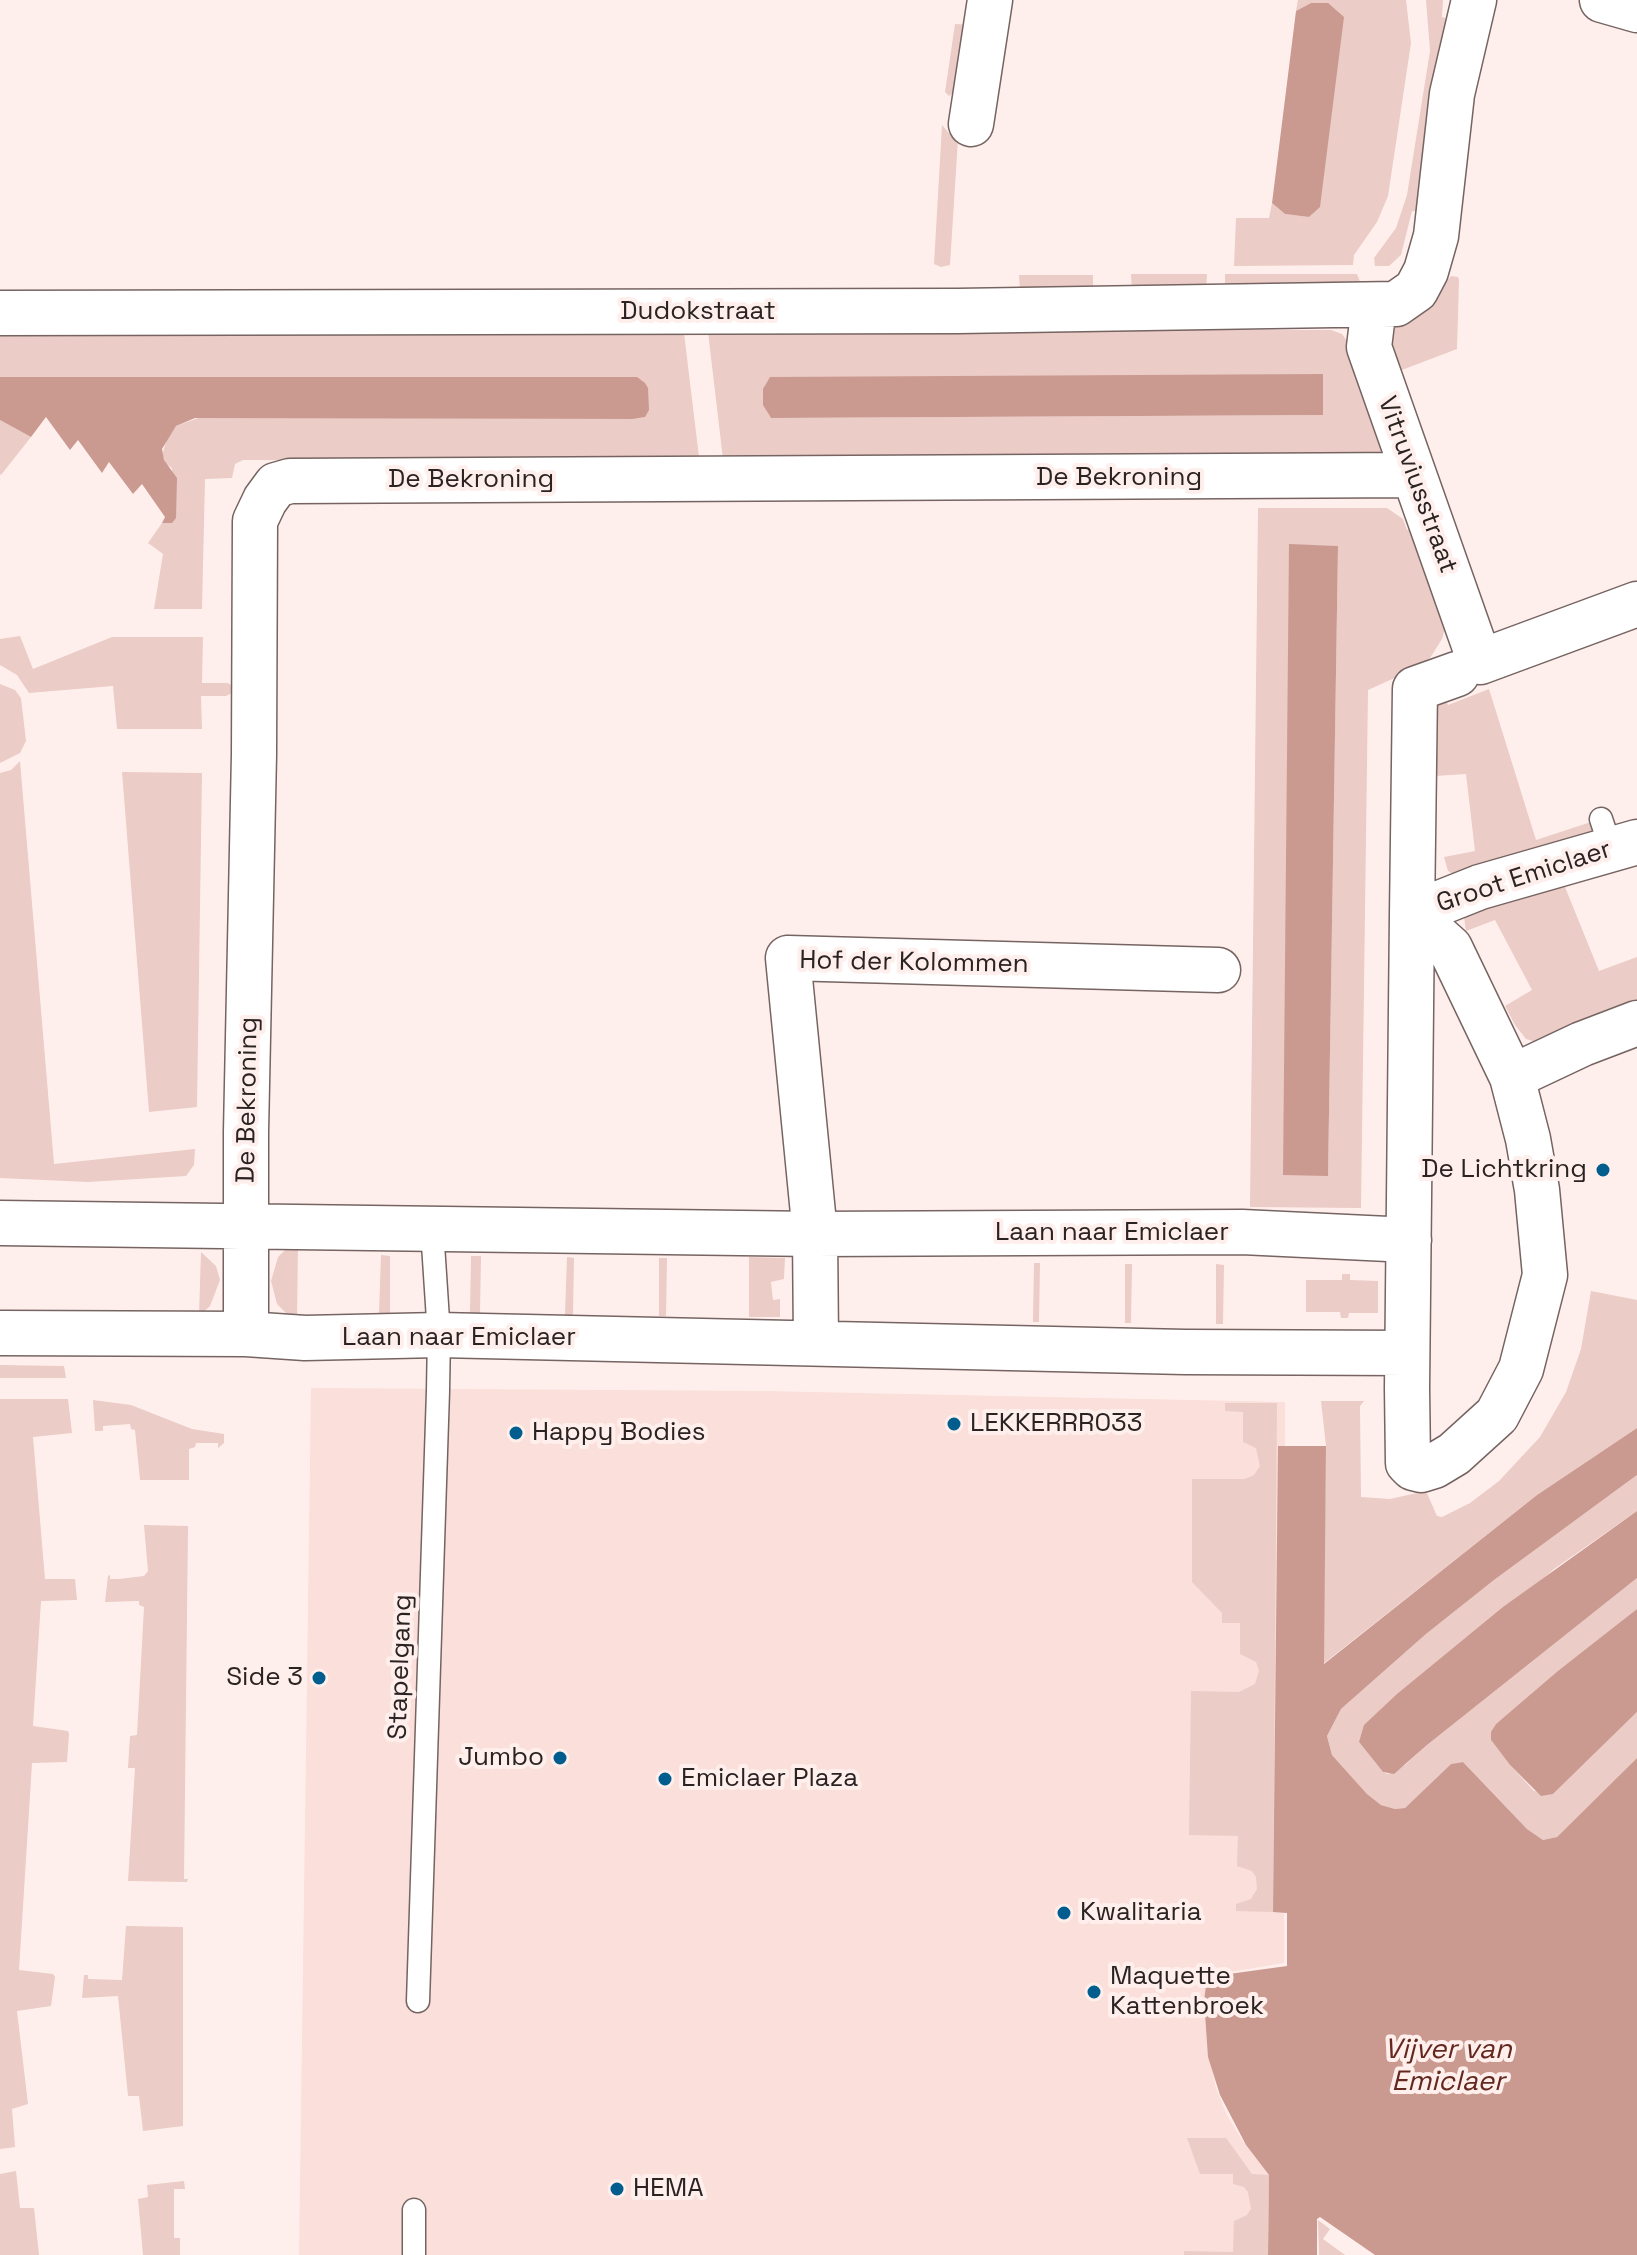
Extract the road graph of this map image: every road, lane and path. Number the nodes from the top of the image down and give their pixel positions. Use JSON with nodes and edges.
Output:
{"nodes":[{"id":1,"x":990,"y":0,"type":"edge"},
{"id":2,"x":1474,"y":0,"type":"edge"},
{"id":3,"x":1602,"y":0,"type":"edge"},
{"id":4,"x":1637,"y":10,"type":"edge"},
{"id":5,"x":971,"y":124,"type":"dead end"},
{"id":6,"x":1385,"y":305,"type":"junction"},
{"id":7,"x":0,"y":313,"type":"edge"},
{"id":8,"x":1414,"y":475,"type":"junction"},
{"id":9,"x":1637,"y":604,"type":"edge"},
{"id":10,"x":1469,"y":668,"type":"junction"},
{"id":11,"x":1616,"y":837,"type":"edge"},
{"id":12,"x":1412,"y":914,"type":"junction"},
{"id":13,"x":1218,"y":970,"type":"dead end"},
{"id":14,"x":1637,"y":1023,"type":"edge"},
{"id":15,"x":1512,"y":1077,"type":"junction"},
{"id":16,"x":0,"y":1223,"type":"edge"},
{"id":17,"x":247,"y":1227,"type":"junction"},
{"id":18,"x":432,"y":1229,"type":"junction"},
{"id":19,"x":815,"y":1234,"type":"junction"},
{"id":20,"x":1409,"y":1240,"type":"junction"},
{"id":21,"x":0,"y":1333,"type":"edge"},
{"id":22,"x":246,"y":1334,"type":"junction"},
{"id":23,"x":439,"y":1335,"type":"junction"},
{"id":24,"x":816,"y":1342,"type":"junction"},
{"id":25,"x":1407,"y":1353,"type":"junction"},
{"id":26,"x":418,"y":2001,"type":"dead end"},
{"id":27,"x":414,"y":2210,"type":"dead end"},
{"id":28,"x":414,"y":2255,"type":"edge"}],
"edges":[{"from":1,"to":5,"type":"street"},
{"from":2,"to":6,"type":"street"},
{"from":3,"to":4,"type":"street"},
{"from":6,"to":7,"type":"street","name":"Dudokstraat"},
{"from":6,"to":8,"type":"street","name":"Vitruviusstraat"},
{"from":8,"to":10,"type":"street","name":"Vitruviusstraat"},
{"from":8,"to":17,"type":"street","name":"De Bekroning"},
{"from":9,"to":10,"type":"street"},
{"from":10,"to":12,"type":"street"},
{"from":11,"to":12,"type":"street","name":"Groot Emiclaer"},
{"from":12,"to":15,"type":"street"},
{"from":12,"to":20,"type":"street"},
{"from":13,"to":19,"type":"street","name":"Hof der Kolommen"},
{"from":14,"to":15,"type":"street"},
{"from":15,"to":25,"type":"street"},
{"from":16,"to":17,"type":"street","name":"Laan naar Emiclaer"},
{"from":17,"to":18,"type":"street","name":"Laan naar Emiclaer"},
{"from":17,"to":22,"type":"street"},
{"from":18,"to":19,"type":"street","name":"Laan naar Emiclaer"},
{"from":18,"to":23,"type":"lane","name":"Stapelgang"},
{"from":19,"to":20,"type":"street","name":"Laan naar Emiclaer"},
{"from":19,"to":24,"type":"street"},
{"from":20,"to":25,"type":"street"},
{"from":21,"to":22,"type":"street","name":"Laan naar Emiclaer"},
{"from":22,"to":23,"type":"street","name":"Laan naar Emiclaer"},
{"from":23,"to":24,"type":"street","name":"Laan naar Emiclaer"},
{"from":23,"to":26,"type":"lane","name":"Stapelgang"},
{"from":24,"to":25,"type":"street","name":"Laan naar Emiclaer"},
{"from":27,"to":28,"type":"lane"}]}
